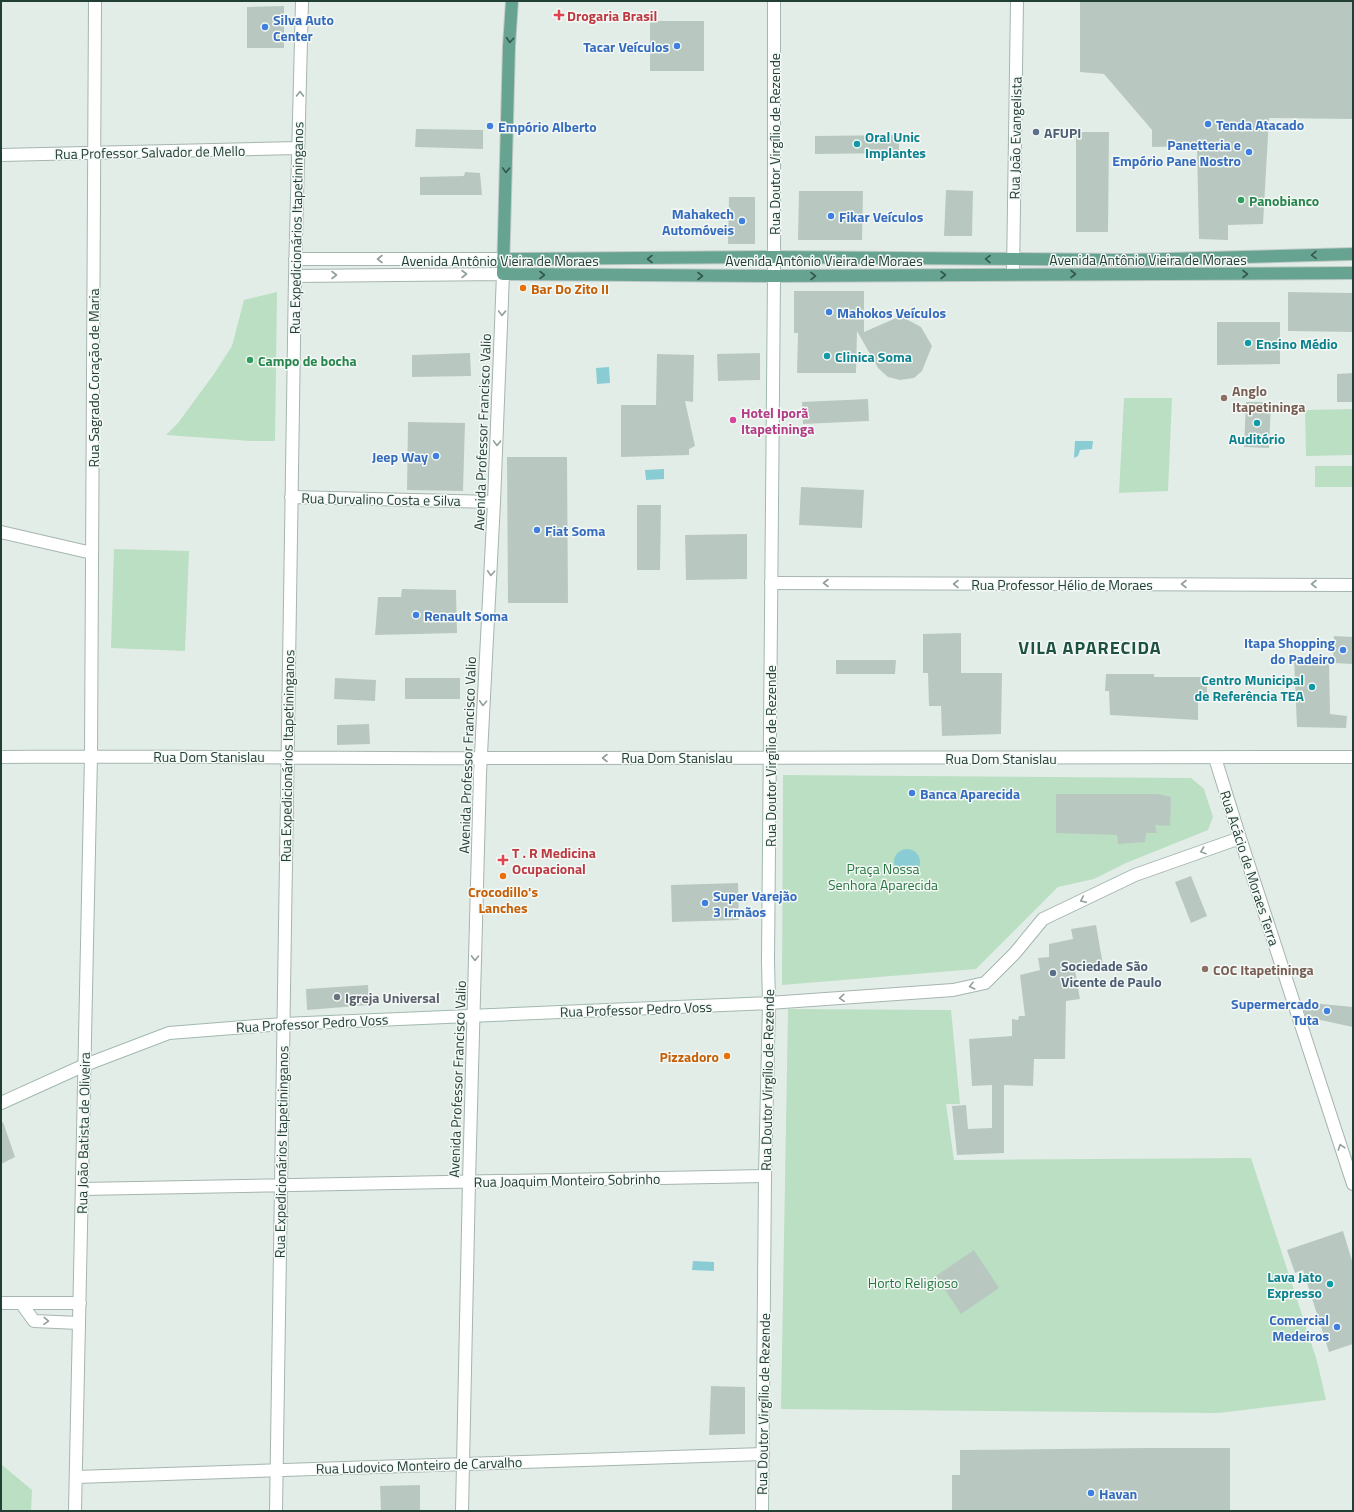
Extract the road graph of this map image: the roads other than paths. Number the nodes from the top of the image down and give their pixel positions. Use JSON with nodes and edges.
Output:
{"nodes":[{"id":1,"x":95,"y":1,"type":"edge"},
{"id":2,"x":302,"y":1,"type":"edge"},
{"id":3,"x":512,"y":1,"type":"edge"},
{"id":4,"x":774,"y":1,"type":"edge"},
{"id":5,"x":1017,"y":1,"type":"edge"},
{"id":6,"x":298,"y":148,"type":"junction"},
{"id":7,"x":94,"y":153,"type":"junction"},
{"id":8,"x":1,"y":155,"type":"edge"},
{"id":9,"x":1353,"y":254,"type":"edge"},
{"id":10,"x":773,"y":257,"type":"junction"},
{"id":11,"x":1215,"y":257,"type":"junction"},
{"id":12,"x":672,"y":258,"type":"junction"},
{"id":13,"x":295,"y":259,"type":"junction"},
{"id":14,"x":504,"y":260,"type":"junction"},
{"id":15,"x":1013,"y":260,"type":"junction"},
{"id":16,"x":1036,"y":260,"type":"junction"},
{"id":17,"x":1353,"y":273,"type":"edge"},
{"id":18,"x":503,"y":274,"type":"junction"},
{"id":19,"x":1013,"y":274,"type":"junction"},
{"id":20,"x":1036,"y":274,"type":"junction"},
{"id":21,"x":1215,"y":274,"type":"junction"},
{"id":22,"x":295,"y":276,"type":"junction"},
{"id":23,"x":672,"y":276,"type":"junction"},
{"id":24,"x":774,"y":276,"type":"junction"},
{"id":25,"x":291,"y":497,"type":"junction"},
{"id":26,"x":494,"y":502,"type":"junction"},
{"id":27,"x":1,"y":532,"type":"edge"},
{"id":28,"x":92,"y":553,"type":"junction"},
{"id":29,"x":771,"y":583,"type":"junction"},
{"id":30,"x":1353,"y":585,"type":"edge"},
{"id":31,"x":1,"y":756,"type":"edge"},
{"id":32,"x":91,"y":756,"type":"junction"},
{"id":33,"x":287,"y":757,"type":"junction"},
{"id":34,"x":770,"y":757,"type":"junction"},
{"id":35,"x":1353,"y":757,"type":"edge"},
{"id":36,"x":480,"y":758,"type":"junction"},
{"id":37,"x":1215,"y":758,"type":"junction"},
{"id":38,"x":1240,"y":838,"type":"junction"},
{"id":39,"x":769,"y":1003,"type":"junction"},
{"id":40,"x":473,"y":1015,"type":"junction"},
{"id":41,"x":283,"y":1024,"type":"junction"},
{"id":42,"x":85,"y":1064,"type":"junction"},
{"id":43,"x":1,"y":1103,"type":"edge"},
{"id":44,"x":765,"y":1176,"type":"junction"},
{"id":45,"x":469,"y":1182,"type":"junction"},
{"id":46,"x":1353,"y":1184,"type":"edge"},
{"id":47,"x":281,"y":1185,"type":"junction"},
{"id":48,"x":82,"y":1189,"type":"junction"},
{"id":49,"x":1,"y":1303,"type":"edge"},
{"id":50,"x":21,"y":1303,"type":"junction"},
{"id":51,"x":80,"y":1303,"type":"junction"},
{"id":52,"x":79,"y":1323,"type":"junction"},
{"id":53,"x":763,"y":1454,"type":"junction"},
{"id":54,"x":464,"y":1464,"type":"junction"},
{"id":55,"x":276,"y":1470,"type":"junction"},
{"id":56,"x":76,"y":1477,"type":"junction"},
{"id":57,"x":75,"y":1511,"type":"edge"},
{"id":58,"x":276,"y":1511,"type":"edge"},
{"id":59,"x":462,"y":1511,"type":"edge"},
{"id":60,"x":762,"y":1511,"type":"edge"}],
"edges":[{"from":1,"to":7,"type":"street","name":"Rua Sagrado Coração de Maria"},
{"from":6,"to":2,"type":"street","name":"Rua Expedicionários Itapetininganos","one_way":true},
{"from":3,"to":14,"type":"main road","name":"Avenida Professor Francisco Valio","one_way":true},
{"from":4,"to":10,"type":"street","name":"Rua Doutor Virgílio de Rezende"},
{"from":5,"to":15,"type":"street","name":"Rua João Evangelista"},
{"from":6,"to":7,"type":"street","name":"Rua Professor Salvador de Mello"},
{"from":6,"to":13,"type":"street","name":"Rua Expedicionários Itapetininganos"},
{"from":7,"to":8,"type":"street","name":"Rua Professor Salvador de Mello"},
{"from":7,"to":28,"type":"street","name":"Rua Sagrado Coração de Maria"},
{"from":9,"to":11,"type":"main road","name":"Avenida Antônio Vieira de Moraes","one_way":true},
{"from":10,"to":12,"type":"main road","name":"Avenida Antônio Vieira de Moraes"},
{"from":15,"to":10,"type":"main road","name":"Avenida Antônio Vieira de Moraes","one_way":true},
{"from":10,"to":24,"type":"street","name":"Rua Doutor Virgílio de Rezende"},
{"from":11,"to":16,"type":"main road","name":"Avenida Antônio Vieira de Moraes"},
{"from":11,"to":21,"type":"main road"},
{"from":12,"to":14,"type":"main road","name":"Avenida Antônio Vieira de Moraes","one_way":true},
{"from":12,"to":23,"type":"main road"},
{"from":14,"to":13,"type":"street","name":"Avenida Antônio Vieira de Moraes","one_way":true},
{"from":13,"to":22,"type":"street","name":"Rua Expedicionários Itapetininganos"},
{"from":14,"to":18,"type":"main road","name":"Avenida Professor Francisco Valio"},
{"from":15,"to":16,"type":"main road","name":"Avenida Antônio Vieira de Moraes"},
{"from":15,"to":19,"type":"street","name":"Rua João Evangelista"},
{"from":16,"to":20,"type":"street"},
{"from":21,"to":17,"type":"main road","name":"Avenida Antônio Vieira de Moraes","one_way":true},
{"from":22,"to":18,"type":"street","name":"Avenida Antônio Vieira de Moraes","one_way":true},
{"from":18,"to":23,"type":"main road","name":"Avenida Antônio Vieira de Moraes","one_way":true},
{"from":18,"to":26,"type":"street","name":"Avenida Professor Francisco Valio","one_way":true},
{"from":19,"to":20,"type":"main road","name":"Avenida Antônio Vieira de Moraes"},
{"from":24,"to":19,"type":"main road","name":"Avenida Antônio Vieira de Moraes","one_way":true},
{"from":20,"to":21,"type":"main road","name":"Avenida Antônio Vieira de Moraes","one_way":true},
{"from":22,"to":25,"type":"street","name":"Rua Expedicionários Itapetininganos"},
{"from":23,"to":24,"type":"main road","name":"Avenida Antônio Vieira de Moraes","one_way":true},
{"from":24,"to":29,"type":"street","name":"Rua Doutor Virgílio de Rezende"},
{"from":25,"to":26,"type":"street","name":"Rua Durvalino Costa e Silva"},
{"from":25,"to":33,"type":"street","name":"Rua Expedicionários Itapetininganos"},
{"from":26,"to":36,"type":"street","name":"Avenida Professor Francisco Valio","one_way":true},
{"from":27,"to":28,"type":"street"},
{"from":28,"to":32,"type":"street","name":"Rua Sagrado Coração de Maria"},
{"from":30,"to":29,"type":"street","name":"Rua Professor Hélio de Moraes","one_way":true},
{"from":29,"to":34,"type":"street","name":"Rua Doutor Virgílio de Rezende"},
{"from":31,"to":32,"type":"street","name":"Rua Dom Stanislau"},
{"from":32,"to":33,"type":"street","name":"Rua Dom Stanislau"},
{"from":32,"to":42,"type":"street","name":"Rua João Batista de Oliveira"},
{"from":33,"to":36,"type":"street","name":"Rua Dom Stanislau"},
{"from":33,"to":41,"type":"street","name":"Rua Expedicionários Itapetininganos"},
{"from":34,"to":36,"type":"street","name":"Rua Dom Stanislau","one_way":true},
{"from":34,"to":37,"type":"street","name":"Rua Dom Stanislau"},
{"from":34,"to":39,"type":"street","name":"Rua Doutor Virgílio de Rezende"},
{"from":35,"to":37,"type":"street","name":"Rua Dom Stanislau"},
{"from":36,"to":40,"type":"street","name":"Avenida Professor Francisco Valio","one_way":true},
{"from":37,"to":38,"type":"street","name":"Rua Acácio de Moraes Terra"},
{"from":38,"to":39,"type":"street","name":"Rua Professor Pedro Voss","one_way":true},
{"from":46,"to":38,"type":"street","name":"Rua Acácio de Moraes Terra","one_way":true},
{"from":39,"to":40,"type":"street","name":"Rua Professor Pedro Voss"},
{"from":39,"to":44,"type":"street","name":"Rua Doutor Virgílio de Rezende"},
{"from":40,"to":41,"type":"street","name":"Rua Professor Pedro Voss"},
{"from":40,"to":45,"type":"street","name":"Avenida Professor Francisco Valio"},
{"from":41,"to":42,"type":"street","name":"Rua Professor Pedro Voss"},
{"from":41,"to":47,"type":"street","name":"Rua Expedicionários Itapetininganos"},
{"from":42,"to":43,"type":"street","name":"Rua Professor Pedro Voss"},
{"from":42,"to":48,"type":"street","name":"Rua João Batista de Oliveira"},
{"from":44,"to":45,"type":"street","name":"Rua Joaquim Monteiro Sobrinho"},
{"from":44,"to":53,"type":"street","name":"Rua Doutor Virgílio de Rezende"},
{"from":45,"to":47,"type":"street","name":"Rua Joaquim Monteiro Sobrinho"},
{"from":45,"to":54,"type":"street","name":"Avenida Professor Francisco Valio"},
{"from":47,"to":48,"type":"street","name":"Rua Joaquim Monteiro Sobrinho"},
{"from":47,"to":55,"type":"street","name":"Rua Expedicionários Itapetininganos"},
{"from":48,"to":51,"type":"street","name":"Rua João Batista de Oliveira"},
{"from":49,"to":50,"type":"street"},
{"from":50,"to":51,"type":"street"},
{"from":50,"to":52,"type":"street","one_way":true},
{"from":51,"to":52,"type":"street","name":"Rua João Batista de Oliveira"},
{"from":52,"to":56,"type":"street","name":"Rua João Batista de Oliveira"},
{"from":53,"to":54,"type":"street","name":"Rua Ludovico Monteiro de Carvalho"},
{"from":53,"to":60,"type":"street","name":"Rua Doutor Virgílio de Rezende"},
{"from":54,"to":55,"type":"street","name":"Rua Ludovico Monteiro de Carvalho"},
{"from":54,"to":59,"type":"street","name":"Avenida Professor Francisco Valio"},
{"from":55,"to":56,"type":"street","name":"Rua Ludovico Monteiro de Carvalho"},
{"from":55,"to":58,"type":"street","name":"Rua Expedicionários Itapetininganos"},
{"from":56,"to":57,"type":"street","name":"Rua João Batista de Oliveira"}]}
